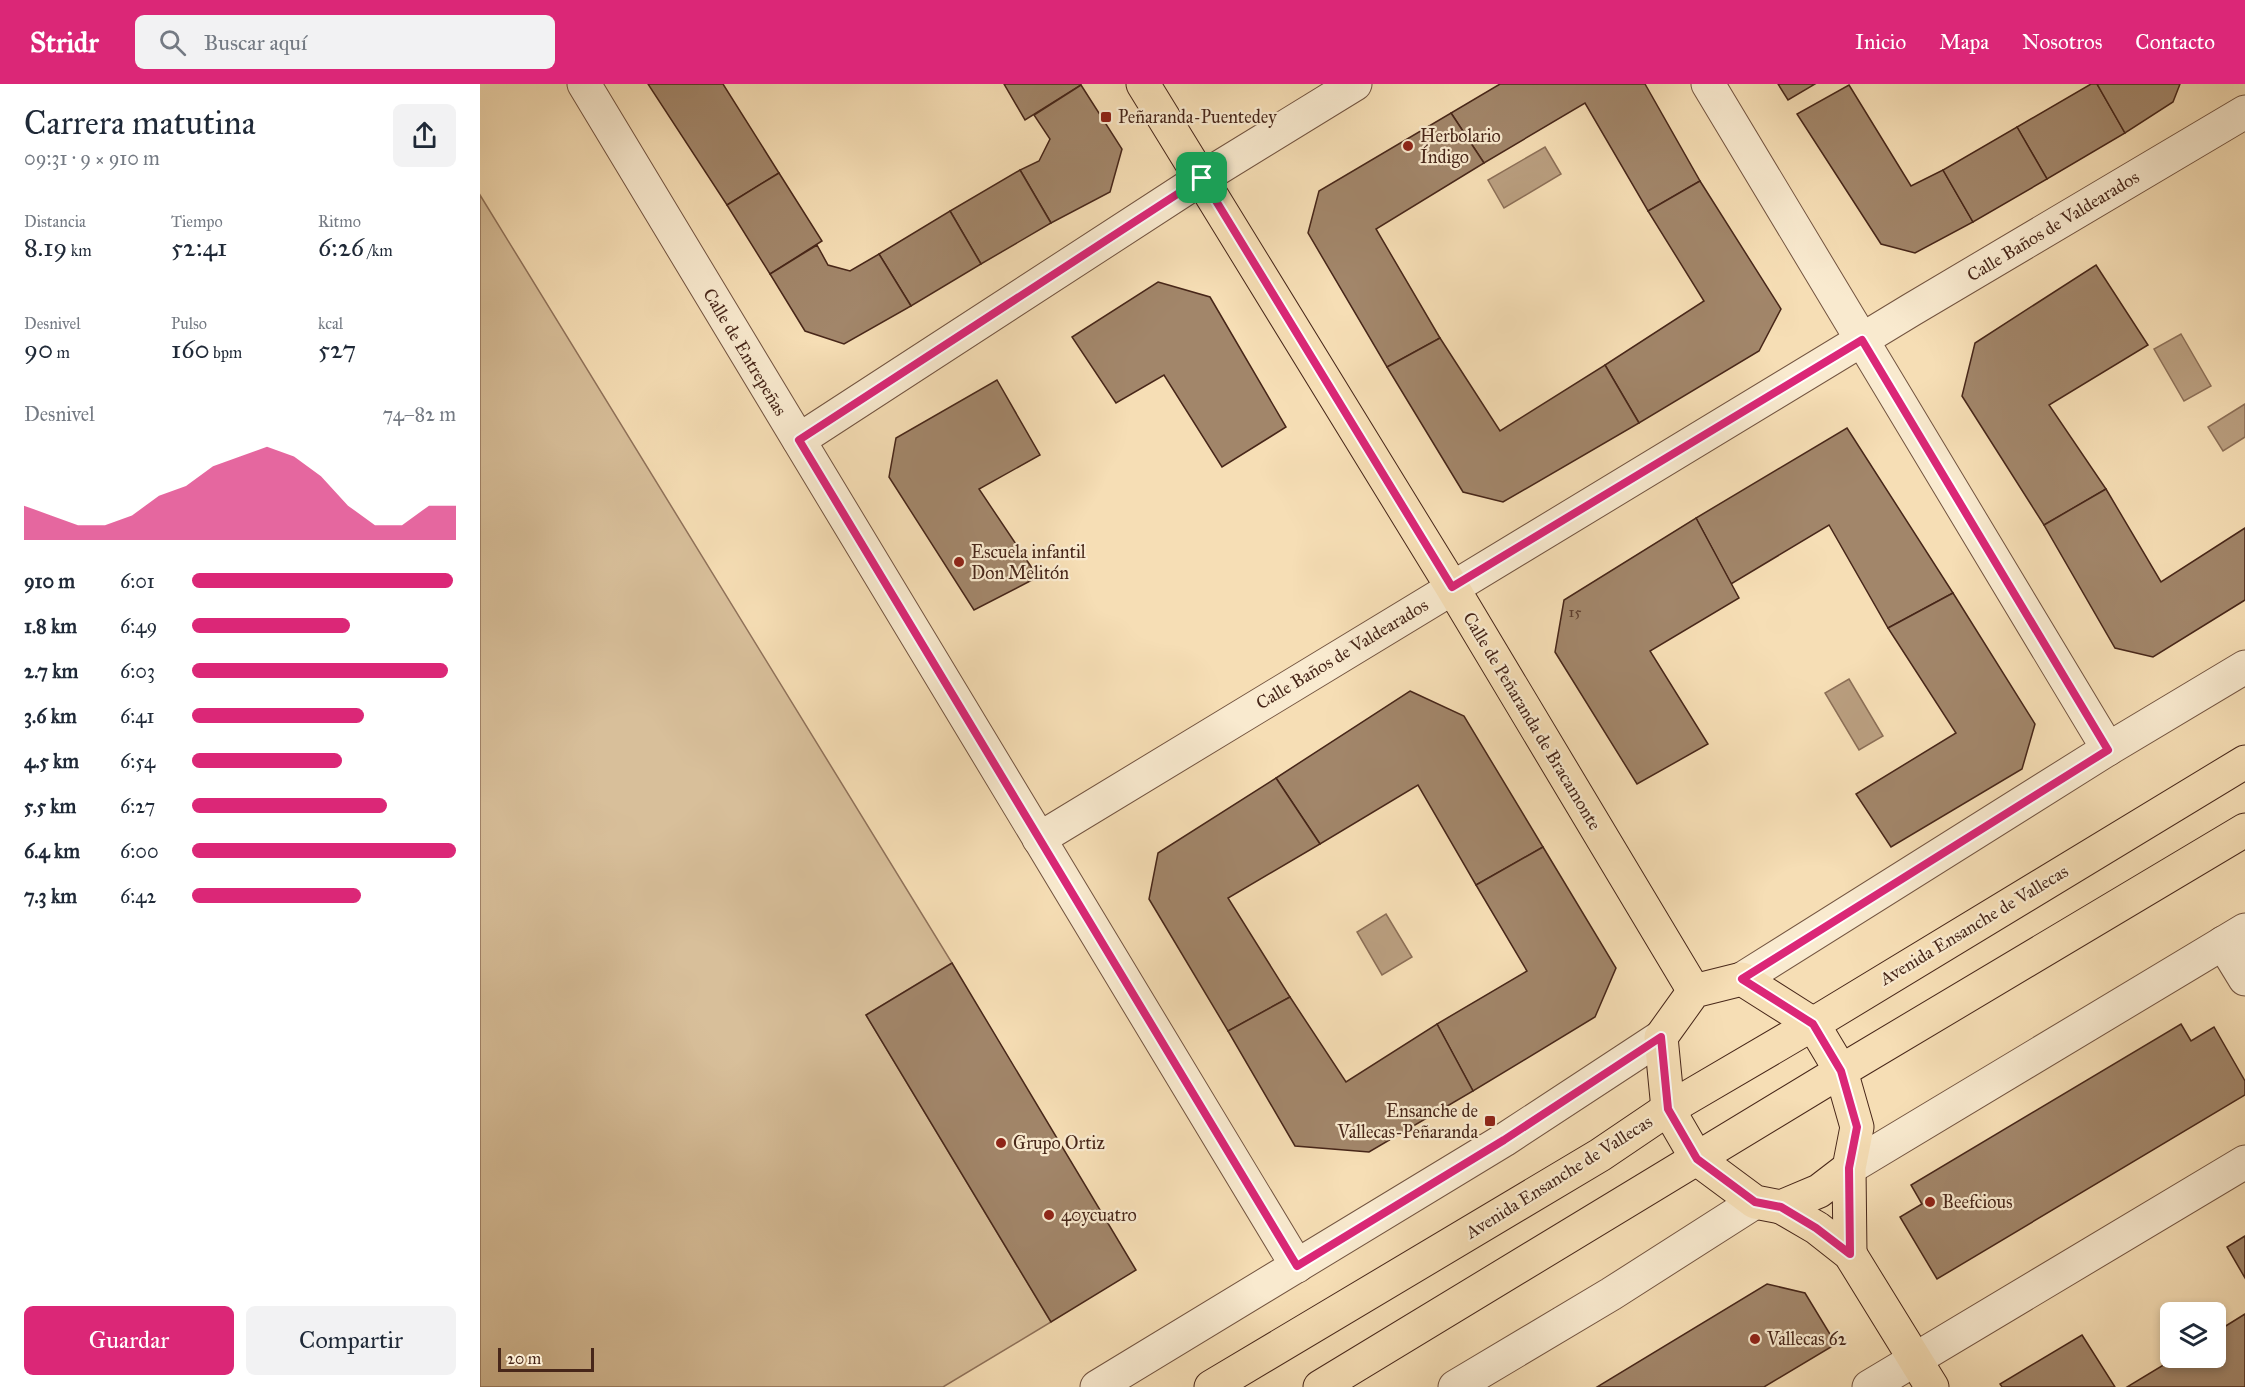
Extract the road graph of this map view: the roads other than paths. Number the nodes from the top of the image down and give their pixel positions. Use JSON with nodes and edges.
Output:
{"nodes":[{"id":1,"x":584,"y":84,"type":"edge"},
{"id":2,"x":1143,"y":84,"type":"edge"},
{"id":3,"x":1355,"y":84,"type":"edge"},
{"id":4,"x":1708,"y":84,"type":"edge"},
{"id":5,"x":2245,"y":112,"type":"edge"},
{"id":6,"x":1202,"y":178,"type":"junction"},
{"id":7,"x":1862,"y":340,"type":"junction"},
{"id":8,"x":799,"y":440,"type":"junction"},
{"id":9,"x":1452,"y":587,"type":"junction"},
{"id":10,"x":2245,"y":667,"type":"edge"},
{"id":11,"x":2108,"y":750,"type":"junction"},
{"id":12,"x":2245,"y":762,"type":"edge"},
{"id":13,"x":2245,"y":830,"type":"edge"},
{"id":14,"x":1039,"y":839,"type":"junction"},
{"id":15,"x":2234,"y":936,"type":"edge"},
{"id":16,"x":1742,"y":979,"type":"junction"},
{"id":17,"x":2245,"y":979,"type":"edge"},
{"id":18,"x":1694,"y":991,"type":"junction"},
{"id":19,"x":1813,"y":1024,"type":"junction"},
{"id":20,"x":1661,"y":1037,"type":"junction"},
{"id":21,"x":1841,"y":1071,"type":"junction"},
{"id":22,"x":1668,"y":1109,"type":"junction"},
{"id":23,"x":1697,"y":1159,"type":"junction"},
{"id":24,"x":2245,"y":1162,"type":"edge"},
{"id":25,"x":1849,"y":1168,"type":"junction"},
{"id":26,"x":1768,"y":1205,"type":"junction"},
{"id":27,"x":1850,"y":1254,"type":"junction"},
{"id":28,"x":1297,"y":1266,"type":"junction"},
{"id":29,"x":1915,"y":1359,"type":"junction"},
{"id":30,"x":1097,"y":1387,"type":"edge"},
{"id":31,"x":1211,"y":1387,"type":"edge"},
{"id":32,"x":1320,"y":1387,"type":"edge"},
{"id":33,"x":1455,"y":1387,"type":"edge"},
{"id":34,"x":1869,"y":1387,"type":"edge"},
{"id":35,"x":1932,"y":1387,"type":"edge"}],
"edges":[{"from":1,"to":8,"type":"street","name":"Calle de Entrepeñas"},
{"from":2,"to":6,"type":"main road","name":"Calle de Peñaranda de Bracamonte"},
{"from":3,"to":6,"type":"street"},
{"from":4,"to":7,"type":"street"},
{"from":5,"to":7,"type":"street","name":"Calle Baños de Valdearados"},
{"from":6,"to":8,"type":"street"},
{"from":6,"to":9,"type":"main road","name":"Calle de Peñaranda de Bracamonte"},
{"from":7,"to":9,"type":"street","name":"Calle Baños de Valdearados"},
{"from":7,"to":11,"type":"street"},
{"from":8,"to":14,"type":"street","name":"Calle de Entrepeñas"},
{"from":9,"to":14,"type":"street","name":"Calle Baños de Valdearados"},
{"from":9,"to":18,"type":"main road","name":"Calle de Peñaranda de Bracamonte"},
{"from":10,"to":11,"type":"street"},
{"from":11,"to":16,"type":"street"},
{"from":12,"to":19,"type":"main road","name":"Avenida Ensanche de Vallecas"},
{"from":13,"to":21,"type":"main road"},
{"from":14,"to":28,"type":"street","name":"Calle de Entrepeñas"},
{"from":15,"to":17,"type":"street"},
{"from":15,"to":25,"type":"street"},
{"from":16,"to":18,"type":"main road"},
{"from":16,"to":19,"type":"main road"},
{"from":18,"to":20,"type":"main road"},
{"from":19,"to":21,"type":"main road"},
{"from":19,"to":22,"type":"main road","name":"Avenida Ensanche de Vallecas"},
{"from":20,"to":22,"type":"main road"},
{"from":20,"to":28,"type":"street"},
{"from":21,"to":23,"type":"main road"},
{"from":21,"to":25,"type":"main road"},
{"from":22,"to":23,"type":"main road"},
{"from":22,"to":31,"type":"main road","name":"Avenida Ensanche de Vallecas"},
{"from":23,"to":26,"type":"main road"},
{"from":23,"to":32,"type":"main road"},
{"from":24,"to":29,"type":"street"},
{"from":25,"to":26,"type":"main road"},
{"from":25,"to":27,"type":"main road"},
{"from":26,"to":27,"type":"main road"},
{"from":26,"to":33,"type":"street"},
{"from":27,"to":29,"type":"main road"},
{"from":28,"to":30,"type":"street"},
{"from":29,"to":34,"type":"street"},
{"from":29,"to":35,"type":"main road"}]}
